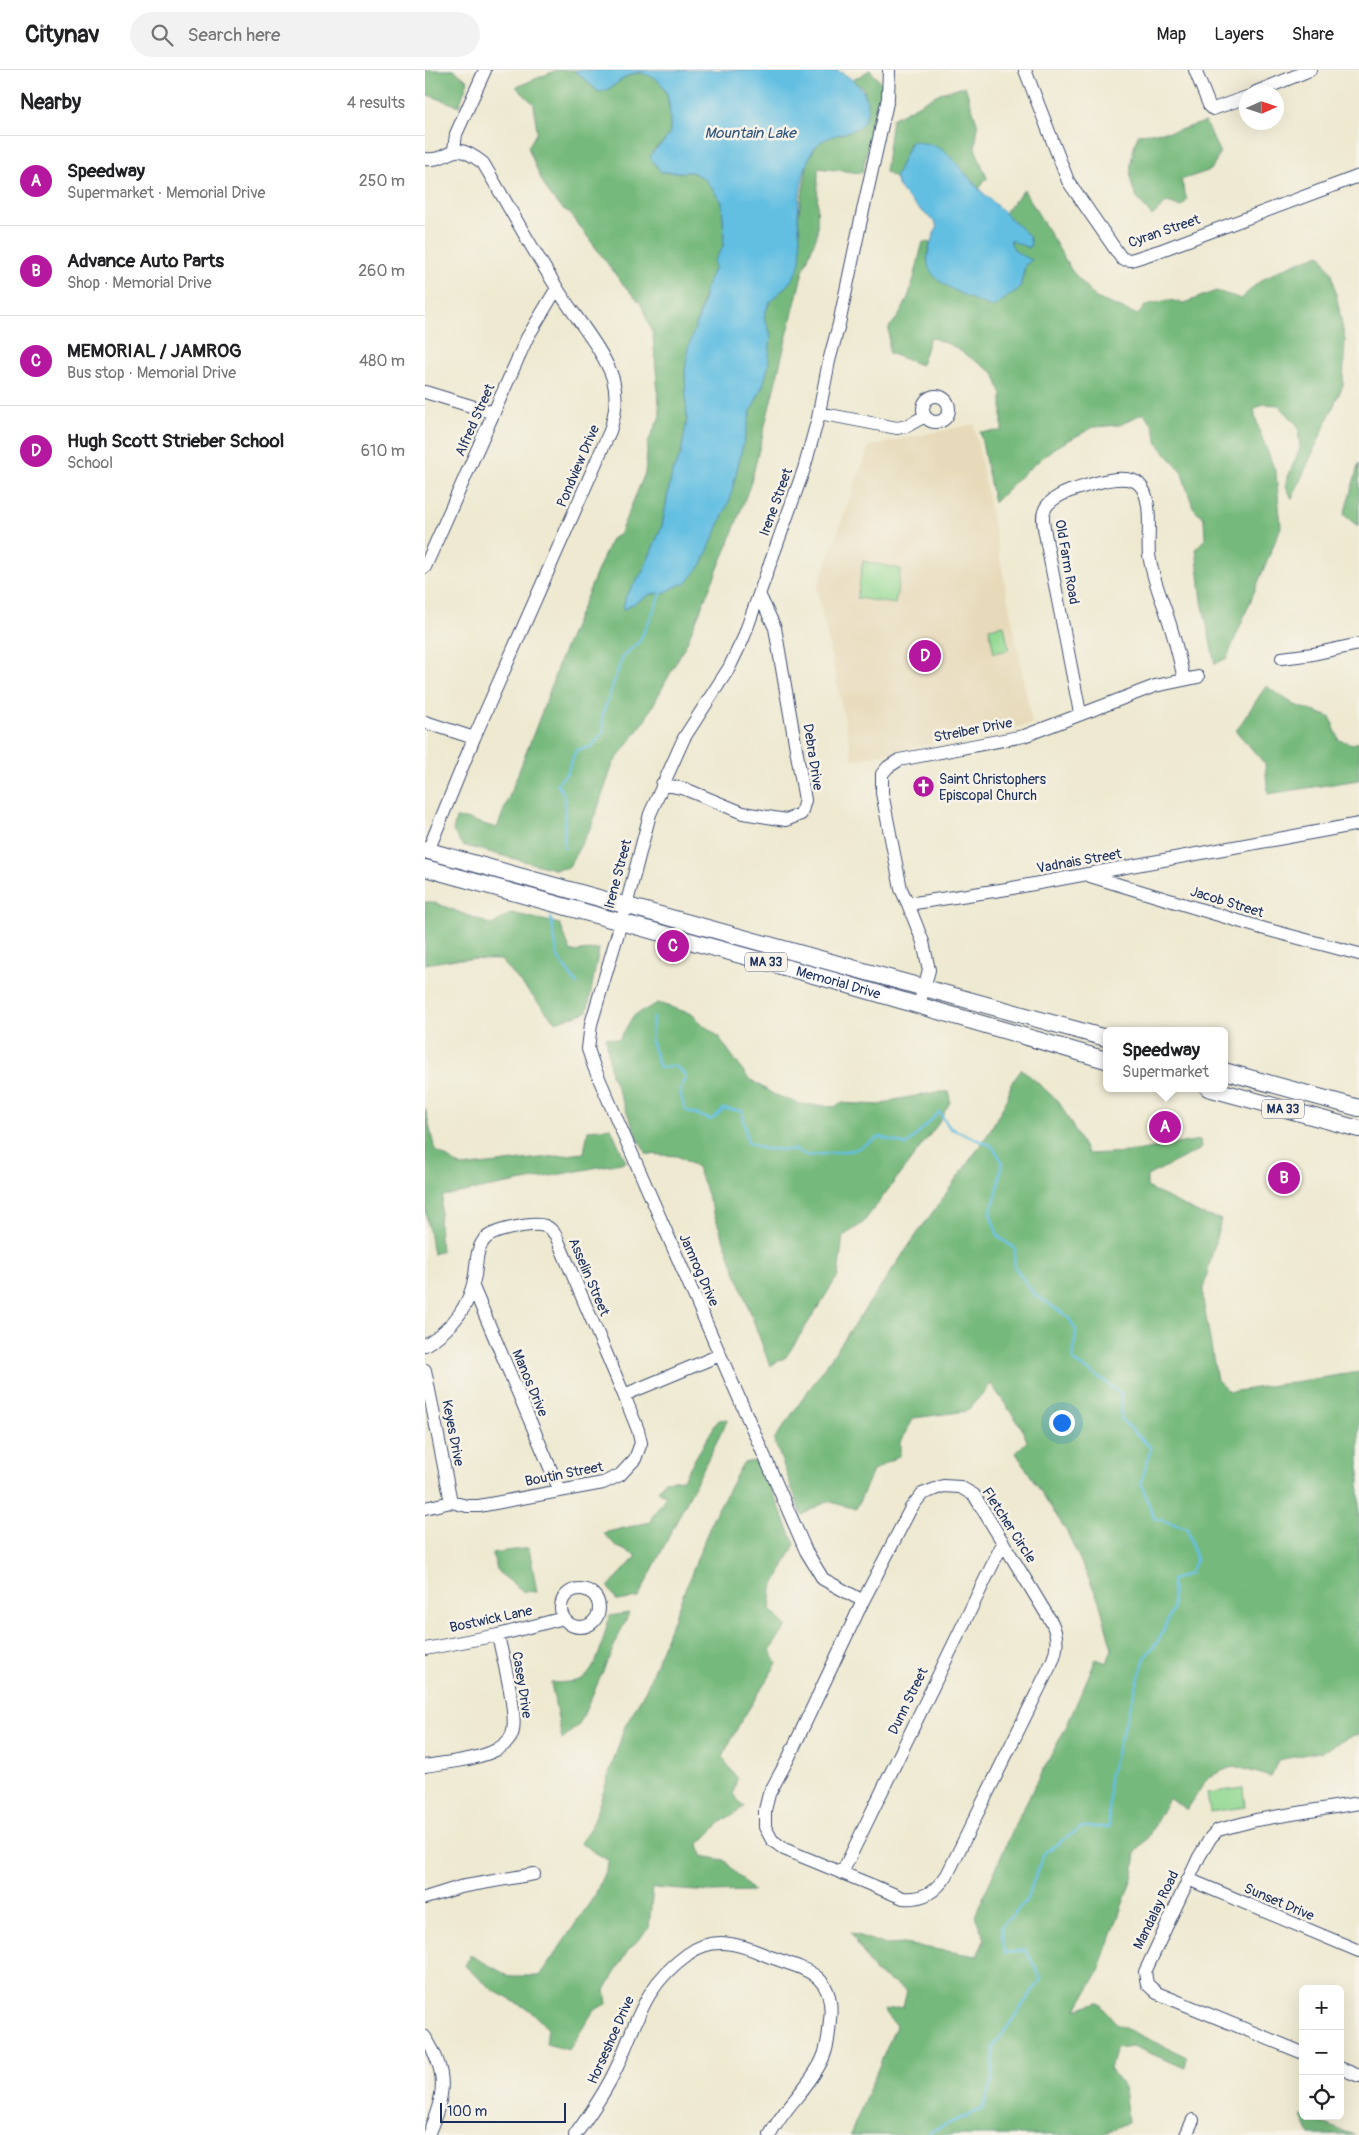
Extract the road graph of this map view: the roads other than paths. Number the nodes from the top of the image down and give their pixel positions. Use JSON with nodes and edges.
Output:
{"nodes":[{"id":1,"x":485,"y":70,"type":"edge"},
{"id":2,"x":889,"y":70,"type":"edge"},
{"id":3,"x":1025,"y":70,"type":"edge"},
{"id":4,"x":1195,"y":70,"type":"edge"},
{"id":5,"x":1310,"y":70,"type":"edge"},
{"id":6,"x":1273,"y":85,"type":"edge"},
{"id":7,"x":1239,"y":100,"type":"edge"},
{"id":8,"x":454,"y":150,"type":"junction"},
{"id":9,"x":425,"y":159,"type":"edge"},
{"id":10,"x":1359,"y":176,"type":"edge"},
{"id":11,"x":557,"y":288,"type":"junction"},
{"id":12,"x":425,"y":392,"type":"edge"},
{"id":13,"x":494,"y":413,"type":"junction"},
{"id":14,"x":819,"y":413,"type":"junction"},
{"id":15,"x":925,"y":416,"type":"dead end"},
{"id":16,"x":425,"y":566,"type":"edge"},
{"id":17,"x":759,"y":594,"type":"junction"},
{"id":18,"x":1359,"y":644,"type":"edge"},
{"id":19,"x":1281,"y":658,"type":"dead end"},
{"id":20,"x":1198,"y":677,"type":"dead end"},
{"id":21,"x":1184,"y":679,"type":"junction"},
{"id":22,"x":1080,"y":713,"type":"junction"},
{"id":23,"x":425,"y":722,"type":"edge"},
{"id":24,"x":474,"y":738,"type":"junction"},
{"id":25,"x":662,"y":784,"type":"junction"},
{"id":26,"x":1359,"y":824,"type":"edge"},
{"id":27,"x":426,"y":850,"type":"edge"},
{"id":28,"x":425,"y":868,"type":"edge"},
{"id":29,"x":1087,"y":875,"type":"junction"},
{"id":30,"x":908,"y":904,"type":"junction"},
{"id":31,"x":624,"y":913,"type":"junction"},
{"id":32,"x":1359,"y":954,"type":"edge"},
{"id":33,"x":923,"y":988,"type":"junction"},
{"id":34,"x":919,"y":1005,"type":"junction"},
{"id":35,"x":1103,"y":1037,"type":"edge"},
{"id":36,"x":1103,"y":1059,"type":"edge"},
{"id":37,"x":1228,"y":1072,"type":"edge"},
{"id":38,"x":1223,"y":1092,"type":"edge"},
{"id":39,"x":1359,"y":1108,"type":"edge"},
{"id":40,"x":1359,"y":1129,"type":"edge"},
{"id":41,"x":473,"y":1287,"type":"junction"},
{"id":42,"x":425,"y":1345,"type":"edge"},
{"id":43,"x":720,"y":1355,"type":"junction"},
{"id":44,"x":425,"y":1370,"type":"edge"},
{"id":45,"x":624,"y":1395,"type":"junction"},
{"id":46,"x":560,"y":1491,"type":"junction"},
{"id":47,"x":451,"y":1502,"type":"junction"},
{"id":48,"x":425,"y":1508,"type":"edge"},
{"id":49,"x":1003,"y":1542,"type":"junction"},
{"id":50,"x":863,"y":1601,"type":"junction"},
{"id":51,"x":564,"y":1618,"type":"dead end"},
{"id":52,"x":498,"y":1635,"type":"junction"},
{"id":53,"x":425,"y":1649,"type":"edge"},
{"id":54,"x":425,"y":1766,"type":"edge"},
{"id":55,"x":1359,"y":1803,"type":"edge"},
{"id":56,"x":842,"y":1873,"type":"junction"},
{"id":57,"x":534,"y":1874,"type":"dead end"},
{"id":58,"x":1188,"y":1880,"type":"junction"},
{"id":59,"x":425,"y":1898,"type":"edge"},
{"id":60,"x":1359,"y":1951,"type":"edge"},
{"id":61,"x":425,"y":2037,"type":"edge"},
{"id":62,"x":1299,"y":2051,"type":"edge"},
{"id":63,"x":1344,"y":2070,"type":"edge"},
{"id":64,"x":1359,"y":2076,"type":"edge"},
{"id":65,"x":1193,"y":2120,"type":"dead end"},
{"id":66,"x":428,"y":2135,"type":"edge"},
{"id":67,"x":575,"y":2135,"type":"edge"},
{"id":68,"x":771,"y":2135,"type":"edge"},
{"id":69,"x":1186,"y":2135,"type":"edge"}],
"edges":[{"from":1,"to":8,"type":"street"},
{"from":2,"to":14,"type":"street","name":"Irene Street"},
{"from":3,"to":10,"type":"street","name":"Cyran Street"},
{"from":4,"to":7,"type":"street"},
{"from":5,"to":6,"type":"street"},
{"from":8,"to":9,"type":"street"},
{"from":8,"to":11,"type":"street","name":"Pondview Drive"},
{"from":11,"to":13,"type":"street","name":"Alfred Street"},
{"from":11,"to":24,"type":"street","name":"Pondview Drive"},
{"from":12,"to":13,"type":"street"},
{"from":13,"to":16,"type":"street","name":"Alfred Street"},
{"from":14,"to":15,"type":"street"},
{"from":14,"to":17,"type":"street","name":"Irene Street"},
{"from":17,"to":25,"type":"street","name":"Irene Street"},
{"from":17,"to":25,"type":"street","name":"Debra Drive"},
{"from":18,"to":19,"type":"street"},
{"from":20,"to":21,"type":"street","name":"Streiber Drive"},
{"from":21,"to":22,"type":"street","name":"Streiber Drive"},
{"from":21,"to":22,"type":"street","name":"Old Farm Road"},
{"from":22,"to":30,"type":"street","name":"Streiber Drive"},
{"from":23,"to":24,"type":"street"},
{"from":24,"to":27,"type":"street","name":"Pondview Drive"},
{"from":25,"to":31,"type":"street","name":"Irene Street"},
{"from":26,"to":29,"type":"street","name":"Vadnais Street"},
{"from":27,"to":31,"type":"main road","name":"Memorial Drive","number":"MA 33"},
{"from":28,"to":31,"type":"main road","name":"Memorial Drive","number":"MA 33"},
{"from":29,"to":30,"type":"street","name":"Vadnais Street"},
{"from":29,"to":32,"type":"street","name":"Jacob Street"},
{"from":30,"to":33,"type":"street"},
{"from":31,"to":33,"type":"main road","name":"Memorial Drive","number":"MA 33"},
{"from":31,"to":34,"type":"main road","name":"Memorial Drive","number":"MA 33"},
{"from":31,"to":43,"type":"street","name":"Jamrog Drive"},
{"from":33,"to":34,"type":"street"},
{"from":33,"to":35,"type":"main road","name":"Memorial Drive","number":"MA 33"},
{"from":34,"to":36,"type":"main road","name":"Memorial Drive","number":"MA 33"},
{"from":37,"to":39,"type":"main road","number":"MA 33"},
{"from":38,"to":40,"type":"main road","number":"MA 33"},
{"from":41,"to":42,"type":"street","name":"Asselin Street"},
{"from":41,"to":45,"type":"street","name":"Asselin Street"},
{"from":41,"to":46,"type":"street","name":"Manos Drive"},
{"from":43,"to":45,"type":"street"},
{"from":43,"to":50,"type":"street","name":"Jamrog Drive"},
{"from":44,"to":47,"type":"street","name":"Keyes Drive"},
{"from":45,"to":46,"type":"street","name":"Boutin Street"},
{"from":46,"to":47,"type":"street","name":"Boutin Street"},
{"from":47,"to":48,"type":"street","name":"Boutin Street"},
{"from":49,"to":50,"type":"street","name":"Fletcher Circle"},
{"from":49,"to":56,"type":"street","name":"Dunn Street"},
{"from":49,"to":56,"type":"street","name":"Fletcher Circle"},
{"from":50,"to":56,"type":"street","name":"Fletcher Circle"},
{"from":51,"to":52,"type":"street","name":"Bostwick Lane"},
{"from":52,"to":53,"type":"street","name":"Bostwick Lane"},
{"from":52,"to":54,"type":"street","name":"Casey Drive"},
{"from":55,"to":58,"type":"street","name":"Mandalay Road"},
{"from":57,"to":59,"type":"street"},
{"from":58,"to":60,"type":"street","name":"Sunset Drive"},
{"from":58,"to":62,"type":"street","name":"Mandalay Road"},
{"from":61,"to":66,"type":"street"},
{"from":63,"to":64,"type":"street"},
{"from":65,"to":69,"type":"street"},
{"from":67,"to":68,"type":"street","name":"Horseshoe Drive"}]}
